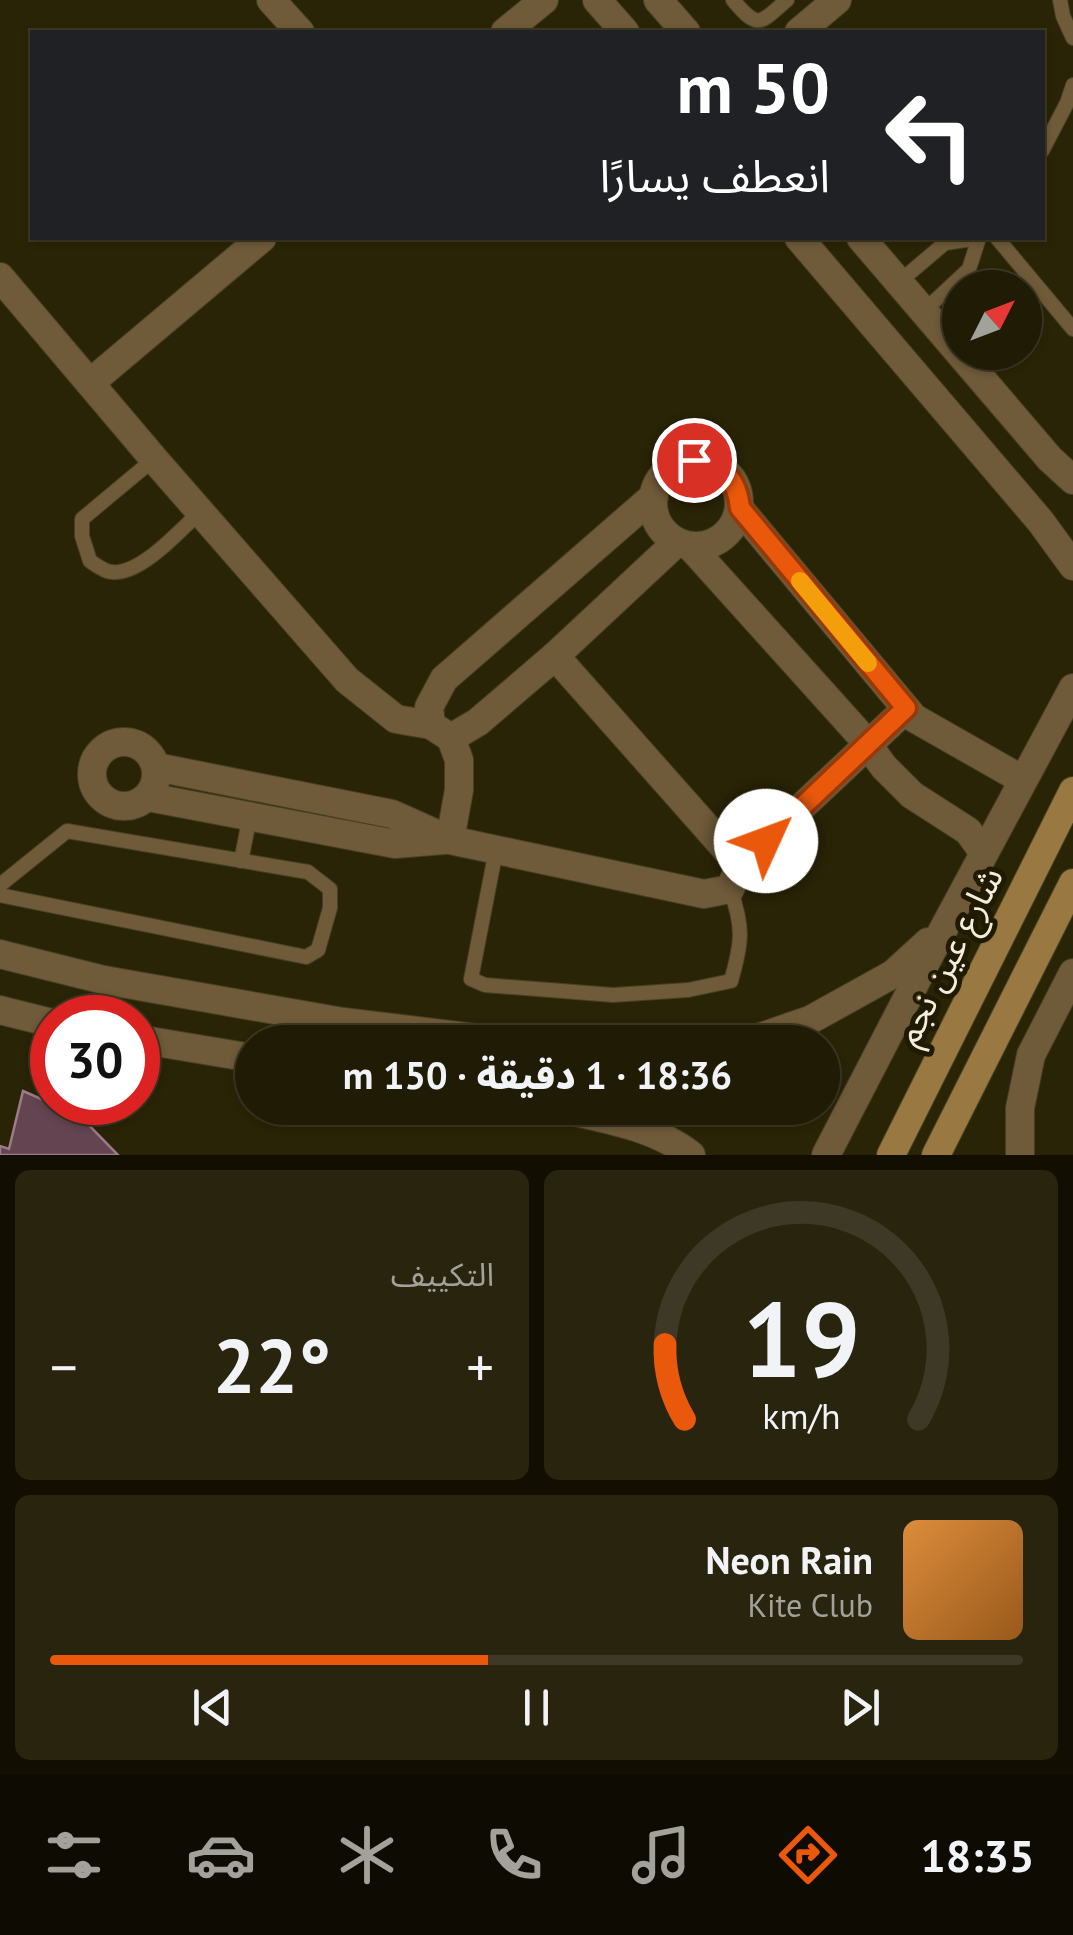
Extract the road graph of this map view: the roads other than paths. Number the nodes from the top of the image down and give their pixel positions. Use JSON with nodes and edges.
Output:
{"nodes":[{"id":1,"x":271,"y":0,"type":"edge"},
{"id":2,"x":544,"y":0,"type":"edge"},
{"id":3,"x":598,"y":0,"type":"edge"},
{"id":4,"x":658,"y":0,"type":"edge"},
{"id":5,"x":733,"y":0,"type":"edge"},
{"id":6,"x":787,"y":0,"type":"edge"},
{"id":7,"x":836,"y":0,"type":"edge"},
{"id":8,"x":1060,"y":0,"type":"edge"},
{"id":9,"x":298,"y":30,"type":"edge"},
{"id":10,"x":507,"y":30,"type":"edge"},
{"id":11,"x":623,"y":30,"type":"edge"},
{"id":12,"x":684,"y":30,"type":"edge"},
{"id":13,"x":801,"y":30,"type":"edge"},
{"id":14,"x":1073,"y":38,"type":"edge"},
{"id":15,"x":1073,"y":86,"type":"edge"},
{"id":16,"x":1045,"y":145,"type":"edge"},
{"id":17,"x":260,"y":240,"type":"edge"},
{"id":18,"x":802,"y":240,"type":"edge"},
{"id":19,"x":863,"y":240,"type":"edge"},
{"id":20,"x":965,"y":240,"type":"edge"},
{"id":21,"x":978,"y":240,"type":"edge"},
{"id":22,"x":999,"y":240,"type":"edge"},
{"id":23,"x":0,"y":277,"type":"edge"},
{"id":24,"x":899,"y":282,"type":"junction"},
{"id":25,"x":924,"y":311,"type":"junction"},
{"id":26,"x":1073,"y":328,"type":"edge"},
{"id":27,"x":90,"y":383,"type":"junction"},
{"id":28,"x":154,"y":459,"type":"junction"},
{"id":29,"x":1073,"y":480,"type":"edge"},
{"id":30,"x":654,"y":496,"type":"junction"},
{"id":31,"x":740,"y":508,"type":"junction"},
{"id":32,"x":200,"y":512,"type":"junction"},
{"id":33,"x":684,"y":544,"type":"junction"},
{"id":34,"x":1073,"y":566,"type":"edge"},
{"id":35,"x":554,"y":656,"type":"junction"},
{"id":36,"x":1073,"y":688,"type":"edge"},
{"id":37,"x":906,"y":708,"type":"junction"},
{"id":38,"x":440,"y":731,"type":"junction"},
{"id":39,"x":868,"y":745,"type":"junction"},
{"id":40,"x":156,"y":766,"type":"junction"},
{"id":41,"x":1024,"y":780,"type":"junction"},
{"id":42,"x":1073,"y":791,"type":"edge"},
{"id":43,"x":148,"y":797,"type":"junction"},
{"id":44,"x":250,"y":816,"type":"junction"},
{"id":45,"x":450,"y":840,"type":"junction"},
{"id":46,"x":496,"y":850,"type":"junction"},
{"id":47,"x":984,"y":853,"type":"junction"},
{"id":48,"x":241,"y":861,"type":"junction"},
{"id":49,"x":735,"y":877,"type":"junction"},
{"id":50,"x":1073,"y":883,"type":"edge"},
{"id":51,"x":0,"y":885,"type":"edge"},
{"id":52,"x":0,"y":896,"type":"edge"},
{"id":53,"x":944,"y":928,"type":"junction"},
{"id":54,"x":0,"y":954,"type":"edge"},
{"id":55,"x":1073,"y":973,"type":"edge"},
{"id":56,"x":0,"y":1010,"type":"edge"},
{"id":57,"x":30,"y":1018,"type":"edge"},
{"id":58,"x":368,"y":1025,"type":"edge"},
{"id":59,"x":795,"y":1025,"type":"edge"},
{"id":60,"x":160,"y":1043,"type":"edge"},
{"id":61,"x":235,"y":1055,"type":"edge"},
{"id":62,"x":628,"y":1125,"type":"edge"},
{"id":63,"x":692,"y":1155,"type":"edge"},
{"id":64,"x":826,"y":1155,"type":"edge"},
{"id":65,"x":892,"y":1155,"type":"edge"},
{"id":66,"x":936,"y":1155,"type":"edge"},
{"id":67,"x":1020,"y":1155,"type":"edge"}],
"edges":[{"from":1,"to":9,"type":"street"},
{"from":2,"to":10,"type":"street"},
{"from":3,"to":11,"type":"street"},
{"from":4,"to":12,"type":"street"},
{"from":5,"to":6,"type":"lane"},
{"from":7,"to":13,"type":"street"},
{"from":8,"to":14,"type":"lane"},
{"from":15,"to":16,"type":"lane"},
{"from":17,"to":27,"type":"street"},
{"from":18,"to":34,"type":"street"},
{"from":19,"to":24,"type":"street"},
{"from":20,"to":24,"type":"lane"},
{"from":21,"to":25,"type":"lane"},
{"from":22,"to":26,"type":"lane"},
{"from":23,"to":27,"type":"street"},
{"from":24,"to":25,"type":"street"},
{"from":25,"to":29,"type":"street"},
{"from":27,"to":28,"type":"street"},
{"from":28,"to":32,"type":"street"},
{"from":28,"to":32,"type":"lane"},
{"from":30,"to":31,"type":"street"},
{"from":30,"to":33,"type":"street"},
{"from":30,"to":38,"type":"street"},
{"from":31,"to":33,"type":"street"},
{"from":31,"to":37,"type":"street"},
{"from":32,"to":38,"type":"street"},
{"from":33,"to":35,"type":"street"},
{"from":33,"to":39,"type":"street"},
{"from":35,"to":38,"type":"street"},
{"from":35,"to":49,"type":"street"},
{"from":36,"to":41,"type":"street"},
{"from":37,"to":39,"type":"street"},
{"from":37,"to":41,"type":"street"},
{"from":38,"to":45,"type":"street"},
{"from":39,"to":47,"type":"street"},
{"from":39,"to":49,"type":"street"},
{"from":40,"to":43,"type":"street"},
{"from":40,"to":43,"type":"street"},
{"from":40,"to":45,"type":"street"},
{"from":41,"to":47,"type":"street"},
{"from":42,"to":65,"type":"main road","name":"شارع عين نجم"},
{"from":43,"to":44,"type":"street"},
{"from":44,"to":45,"type":"street"},
{"from":44,"to":48,"type":"lane"},
{"from":45,"to":46,"type":"street"},
{"from":46,"to":49,"type":"street"},
{"from":46,"to":49,"type":"lane"},
{"from":47,"to":53,"type":"street"},
{"from":48,"to":51,"type":"lane"},
{"from":48,"to":52,"type":"lane"},
{"from":50,"to":66,"type":"main road"},
{"from":53,"to":59,"type":"street"},
{"from":53,"to":64,"type":"street"},
{"from":54,"to":58,"type":"street"},
{"from":55,"to":67,"type":"street"},
{"from":56,"to":57,"type":"street"},
{"from":60,"to":61,"type":"street"},
{"from":62,"to":63,"type":"street"}]}
